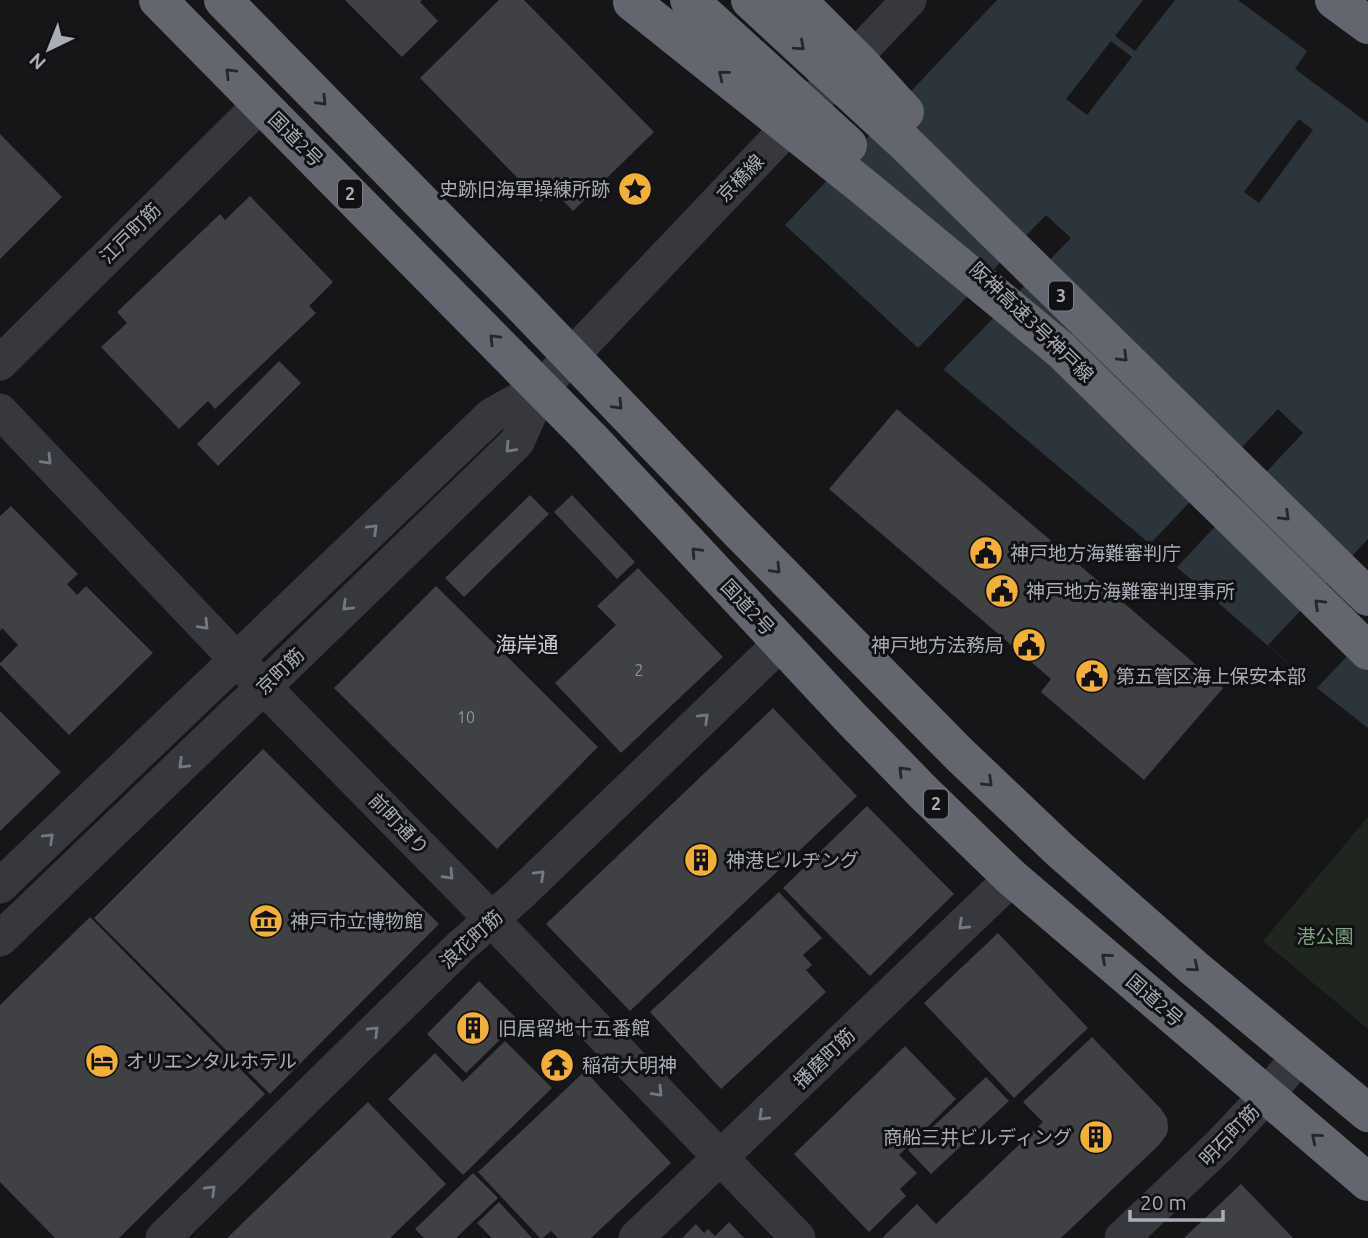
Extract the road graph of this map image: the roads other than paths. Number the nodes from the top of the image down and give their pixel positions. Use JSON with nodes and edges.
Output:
{"nodes":[{"id":1,"x":158,"y":0,"type":"edge"},
{"id":2,"x":223,"y":0,"type":"edge"},
{"id":3,"x":630,"y":0,"type":"edge"},
{"id":4,"x":689,"y":0,"type":"edge"},
{"id":5,"x":750,"y":0,"type":"edge"},
{"id":6,"x":797,"y":0,"type":"edge"},
{"id":7,"x":909,"y":0,"type":"edge"},
{"id":8,"x":1335,"y":0,"type":"edge"},
{"id":9,"x":1355,"y":0,"type":"edge"},
{"id":10,"x":1368,"y":10,"type":"edge"},
{"id":11,"x":1368,"y":25,"type":"edge"},
{"id":12,"x":261,"y":104,"type":"junction"},
{"id":13,"x":1089,"y":324,"type":"junction"},
{"id":14,"x":1061,"y":350,"type":"junction"},
{"id":15,"x":571,"y":356,"type":"junction"},
{"id":16,"x":0,"y":363,"type":"edge"},
{"id":17,"x":541,"y":388,"type":"junction"},
{"id":18,"x":3,"y":422,"type":"edge"},
{"id":19,"x":1368,"y":597,"type":"edge"},
{"id":20,"x":781,"y":643,"type":"junction"},
{"id":21,"x":1368,"y":651,"type":"edge"},
{"id":22,"x":236,"y":659,"type":"junction"},
{"id":23,"x":264,"y":687,"type":"junction"},
{"id":24,"x":1012,"y":877,"type":"junction"},
{"id":25,"x":0,"y":886,"type":"edge"},
{"id":26,"x":492,"y":920,"type":"junction"},
{"id":27,"x":0,"y":939,"type":"edge"},
{"id":28,"x":1300,"y":1055,"type":"junction"},
{"id":29,"x":1266,"y":1096,"type":"junction"},
{"id":30,"x":1368,"y":1113,"type":"edge"},
{"id":31,"x":721,"y":1157,"type":"junction"},
{"id":32,"x":1368,"y":1182,"type":"edge"},
{"id":33,"x":163,"y":1238,"type":"edge"},
{"id":34,"x":636,"y":1238,"type":"edge"},
{"id":35,"x":798,"y":1238,"type":"edge"},
{"id":36,"x":1122,"y":1238,"type":"edge"}],
"edges":[{"from":12,"to":1,"type":"highway","name":"国道2号","number":"2","one_way":true},
{"from":2,"to":15,"type":"highway","number":"2","one_way":true},
{"from":14,"to":3,"type":"highway","number":"3","one_way":true,"bridge":true},
{"from":4,"to":14,"type":"highway","name":"阪神高速3号神戸線","number":"3","bridge":true},
{"from":5,"to":13,"type":"highway","name":"阪神高速3号神戸線","number":"3","one_way":true,"bridge":true},
{"from":6,"to":13,"type":"highway","number":"3","bridge":true},
{"from":7,"to":15,"type":"street","name":"京橋線"},
{"from":8,"to":11,"type":"highway"},
{"from":9,"to":10,"type":"highway"},
{"from":12,"to":16,"type":"street","name":"江戸町筋"},
{"from":17,"to":12,"type":"highway","name":"国道2号","number":"2","one_way":true},
{"from":13,"to":19,"type":"highway","name":"阪神高速3号神戸線","number":"3","one_way":true,"bridge":true},
{"from":21,"to":14,"type":"highway","name":"阪神高速3号神戸線","number":"3","one_way":true},
{"from":15,"to":17,"type":"street","name":"京町筋"},
{"from":15,"to":28,"type":"highway","number":"2","one_way":true},
{"from":20,"to":17,"type":"highway","name":"国道2号","number":"2","one_way":true},
{"from":22,"to":17,"type":"street","name":"京町筋","one_way":true},
{"from":17,"to":23,"type":"street","name":"京町筋","one_way":true},
{"from":18,"to":22,"type":"street","name":"前町通り","one_way":true},
{"from":24,"to":20,"type":"highway","name":"国道2号","number":"2","one_way":true},
{"from":26,"to":20,"type":"street","name":"浪花町筋","one_way":true},
{"from":22,"to":23,"type":"street","name":"前町通り"},
{"from":25,"to":22,"type":"street","name":"京町筋","one_way":true},
{"from":23,"to":26,"type":"street","name":"前町通り","one_way":true},
{"from":23,"to":27,"type":"street","name":"京町筋","one_way":true},
{"from":29,"to":24,"type":"highway","name":"国道2号","number":"2","one_way":true},
{"from":24,"to":31,"type":"street","name":"播磨町筋","one_way":true},
{"from":26,"to":31,"type":"street","name":"前町通り","one_way":true},
{"from":33,"to":26,"type":"street","name":"浪花町筋","one_way":true},
{"from":28,"to":29,"type":"street","name":"明石町筋"},
{"from":28,"to":30,"type":"highway","number":"2"},
{"from":32,"to":29,"type":"highway","name":"国道2号","number":"2","one_way":true},
{"from":29,"to":36,"type":"street","name":"明石町筋"},
{"from":31,"to":34,"type":"street","name":"播磨町筋"},
{"from":31,"to":35,"type":"street","name":"前町通り"}]}
